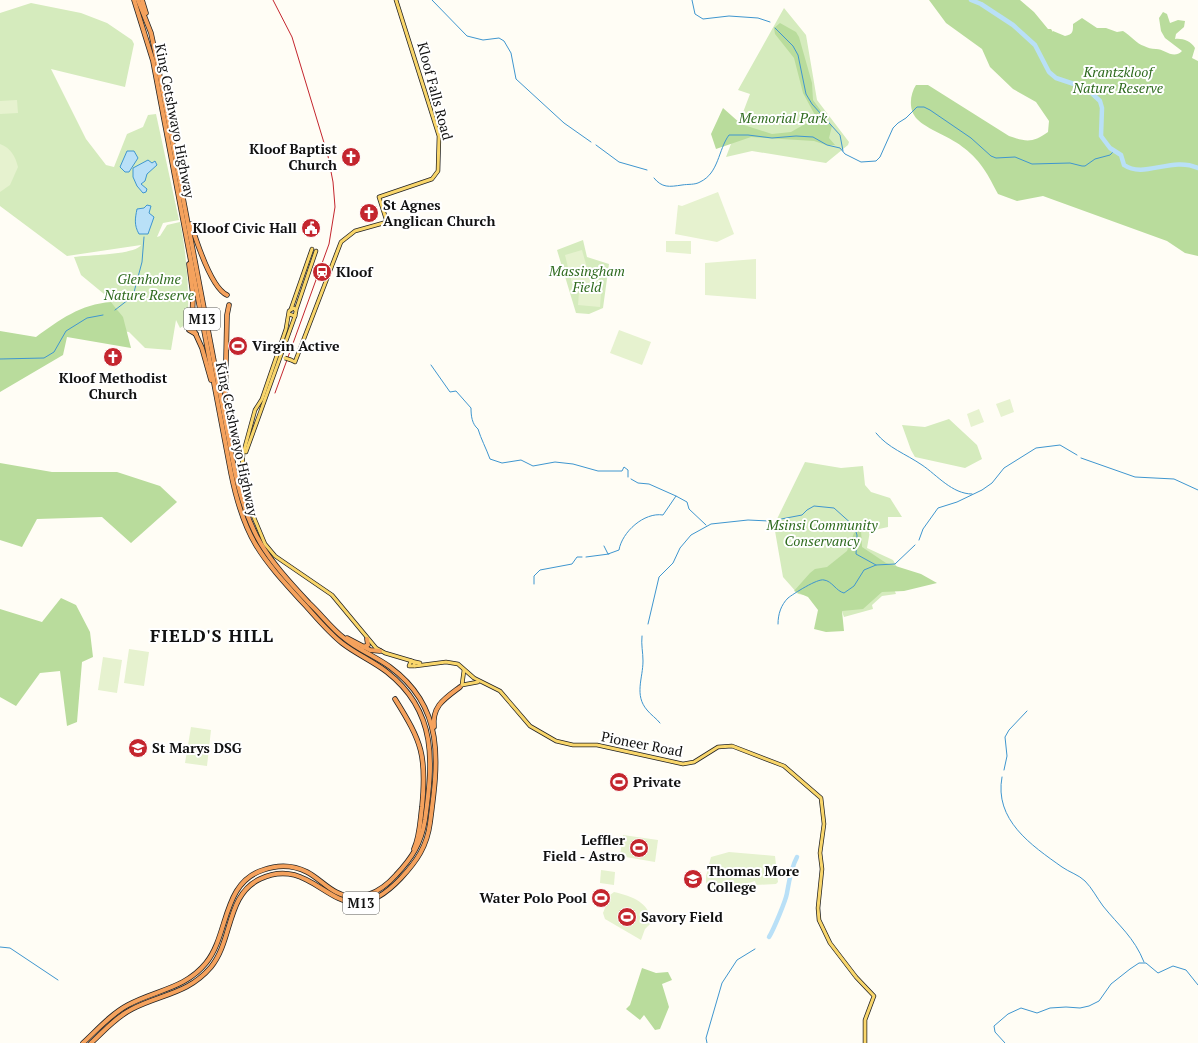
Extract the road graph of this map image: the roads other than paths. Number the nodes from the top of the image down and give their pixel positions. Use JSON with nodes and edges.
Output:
{"nodes":[{"id":1,"x":134,"y":0,"type":"edge"},
{"id":2,"x":138,"y":0,"type":"edge"},
{"id":3,"x":142,"y":0,"type":"edge"},
{"id":4,"x":396,"y":0,"type":"edge"},
{"id":5,"x":150,"y":33,"type":"junction"},
{"id":6,"x":183,"y":197,"type":"junction"},
{"id":7,"x":385,"y":216,"type":"junction"},
{"id":8,"x":376,"y":225,"type":"junction"},
{"id":9,"x":188,"y":244,"type":"junction"},
{"id":10,"x":312,"y":249,"type":"dead end"},
{"id":11,"x":316,"y":251,"type":"dead end"},
{"id":12,"x":227,"y":295,"type":"dead end"},
{"id":13,"x":229,"y":304,"type":"dead end"},
{"id":14,"x":291,"y":309,"type":"junction"},
{"id":15,"x":296,"y":310,"type":"junction"},
{"id":16,"x":289,"y":314,"type":"junction"},
{"id":17,"x":295,"y":316,"type":"junction"},
{"id":18,"x":189,"y":330,"type":"dead end"},
{"id":19,"x":196,"y":334,"type":"junction"},
{"id":20,"x":283,"y":353,"type":"junction"},
{"id":21,"x":285,"y":358,"type":"junction"},
{"id":22,"x":280,"y":361,"type":"junction"},
{"id":23,"x":216,"y":398,"type":"junction"},
{"id":24,"x":255,"y":412,"type":"junction"},
{"id":25,"x":261,"y":413,"type":"junction"},
{"id":26,"x":225,"y":415,"type":"junction"},
{"id":27,"x":252,"y":420,"type":"junction"},
{"id":28,"x":258,"y":420,"type":"junction"},
{"id":29,"x":243,"y":457,"type":"junction"},
{"id":30,"x":331,"y":625,"type":"junction"},
{"id":31,"x":347,"y":638,"type":"junction"},
{"id":32,"x":367,"y":639,"type":"junction"},
{"id":33,"x":363,"y":646,"type":"junction"},
{"id":34,"x":380,"y":651,"type":"junction"},
{"id":35,"x":464,"y":670,"type":"junction"},
{"id":36,"x":402,"y":676,"type":"junction"},
{"id":37,"x":471,"y":677,"type":"junction"},
{"id":38,"x":480,"y":682,"type":"junction"},
{"id":39,"x":461,"y":686,"type":"junction"},
{"id":40,"x":394,"y":699,"type":"dead end"},
{"id":41,"x":434,"y":734,"type":"junction"},
{"id":42,"x":408,"y":862,"type":"junction"},
{"id":43,"x":84,"y":1043,"type":"edge"},
{"id":44,"x":91,"y":1043,"type":"edge"},
{"id":45,"x":865,"y":1043,"type":"edge"}],
"edges":[{"from":1,"to":9,"type":"highway","name":"King Cetshwayo Highway","number":"M13"},
{"from":2,"to":5,"type":"highway","name":"King Cetshwayo Highway","number":"M13"},
{"from":3,"to":5,"type":"highway"},
{"from":4,"to":7,"type":"main road","name":"Kloof Falls Road"},
{"from":5,"to":6,"type":"highway","name":"King Cetshwayo Highway","number":"M13"},
{"from":6,"to":12,"type":"highway"},
{"from":6,"to":26,"type":"highway","name":"King Cetshwayo Highway","number":"M13"},
{"from":7,"to":8,"type":"main road"},
{"from":7,"to":8,"type":"main road"},
{"from":8,"to":21,"type":"main road","bridge":true},
{"from":9,"to":19,"type":"highway"},
{"from":9,"to":23,"type":"highway","name":"King Cetshwayo Highway","number":"M13"},
{"from":10,"to":14,"type":"main road"},
{"from":11,"to":15,"type":"main road"},
{"from":13,"to":26,"type":"highway"},
{"from":14,"to":15,"type":"main road"},
{"from":14,"to":16,"type":"main road"},
{"from":15,"to":17,"type":"main road"},
{"from":16,"to":17,"type":"main road"},
{"from":16,"to":24,"type":"main road"},
{"from":17,"to":20,"type":"main road"},
{"from":18,"to":19,"type":"highway"},
{"from":19,"to":23,"type":"highway"},
{"from":20,"to":21,"type":"main road","bridge":true},
{"from":20,"to":22,"type":"main road"},
{"from":21,"to":22,"type":"main road","bridge":true},
{"from":22,"to":25,"type":"main road"},
{"from":23,"to":42,"type":"highway","name":"King Cetshwayo Highway","number":"M13"},
{"from":24,"to":25,"type":"main road"},
{"from":24,"to":27,"type":"main road"},
{"from":25,"to":28,"type":"main road"},
{"from":26,"to":30,"type":"highway","name":"King Cetshwayo Highway","number":"M13"},
{"from":27,"to":28,"type":"main road"},
{"from":27,"to":29,"type":"main road"},
{"from":28,"to":29,"type":"main road"},
{"from":29,"to":32,"type":"main road"},
{"from":30,"to":31,"type":"highway","name":"King Cetshwayo Highway","number":"M13"},
{"from":30,"to":36,"type":"highway","name":"King Cetshwayo Highway","number":"M13"},
{"from":31,"to":33,"type":"highway"},
{"from":31,"to":36,"type":"highway","name":"King Cetshwayo Highway","number":"M13"},
{"from":32,"to":33,"type":"highway"},
{"from":32,"to":34,"type":"main road"},
{"from":33,"to":34,"type":"highway"},
{"from":34,"to":35,"type":"main road"},
{"from":35,"to":37,"type":"main road","name":"Pioneer Road"},
{"from":35,"to":39,"type":"main road"},
{"from":36,"to":41,"type":"highway","name":"King Cetshwayo Highway","number":"M13"},
{"from":37,"to":38,"type":"main road","name":"Pioneer Road"},
{"from":37,"to":39,"type":"main road"},
{"from":38,"to":39,"type":"main road"},
{"from":38,"to":45,"type":"main road","name":"Pioneer Road"},
{"from":39,"to":41,"type":"highway"},
{"from":40,"to":42,"type":"highway"},
{"from":41,"to":44,"type":"highway","name":"King Cetshwayo Highway","number":"M13"},
{"from":42,"to":43,"type":"highway","name":"King Cetshwayo Highway","number":"M13"}]}
